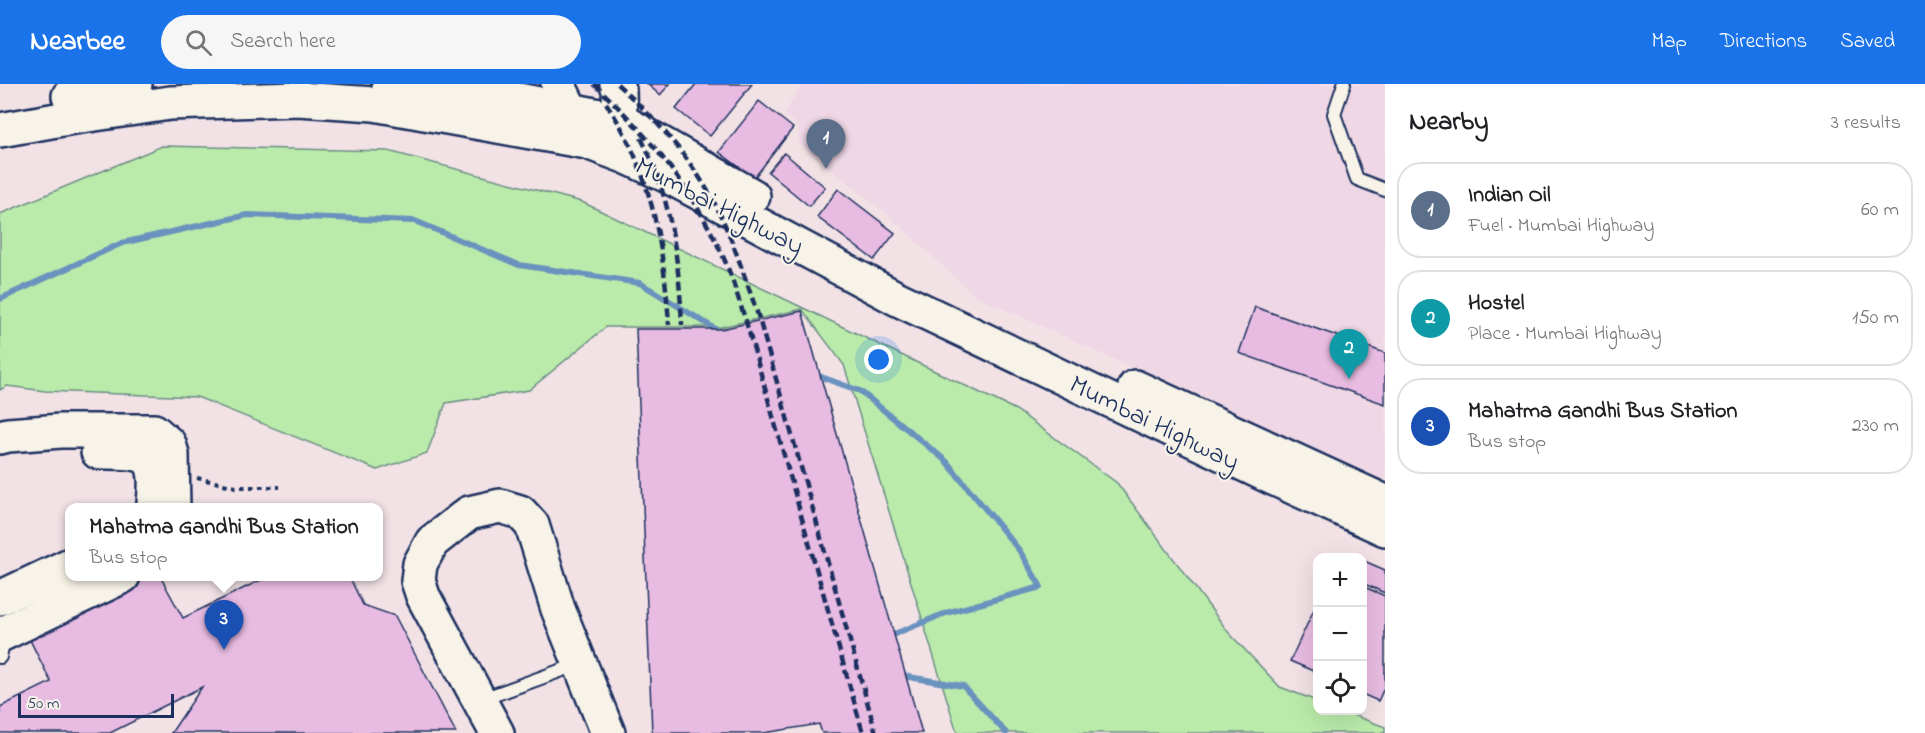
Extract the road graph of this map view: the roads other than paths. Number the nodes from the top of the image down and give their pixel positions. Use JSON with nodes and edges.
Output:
{"nodes":[{"id":1,"x":135,"y":84,"type":"edge"},
{"id":2,"x":389,"y":84,"type":"edge"},
{"id":3,"x":616,"y":84,"type":"edge"},
{"id":4,"x":1344,"y":84,"type":"edge"},
{"id":5,"x":473,"y":88,"type":"edge"},
{"id":6,"x":564,"y":96,"type":"edge"},
{"id":7,"x":0,"y":109,"type":"edge"},
{"id":8,"x":0,"y":130,"type":"edge"},
{"id":9,"x":605,"y":137,"type":"junction"},
{"id":10,"x":1385,"y":190,"type":"edge"},
{"id":11,"x":0,"y":437,"type":"edge"},
{"id":12,"x":0,"y":454,"type":"edge"},
{"id":13,"x":167,"y":474,"type":"edge"},
{"id":14,"x":1385,"y":502,"type":"edge"},
{"id":15,"x":152,"y":503,"type":"edge"},
{"id":16,"x":1385,"y":529,"type":"edge"},
{"id":17,"x":65,"y":567,"type":"edge"},
{"id":18,"x":113,"y":581,"type":"edge"},
{"id":19,"x":0,"y":598,"type":"edge"},
{"id":20,"x":0,"y":635,"type":"edge"},
{"id":21,"x":0,"y":643,"type":"edge"},
{"id":22,"x":0,"y":657,"type":"edge"},
{"id":23,"x":579,"y":663,"type":"junction"},
{"id":24,"x":479,"y":700,"type":"junction"},
{"id":25,"x":497,"y":733,"type":"edge"},
{"id":26,"x":608,"y":733,"type":"edge"}],
"edges":[{"from":1,"to":7,"type":"main road"},
{"from":2,"to":5,"type":"main road","name":"Mumbai Highway"},
{"from":3,"to":9,"type":"main road"},
{"from":4,"to":10,"type":"lane"},
{"from":5,"to":6,"type":"main road","name":"Mumbai Highway"},
{"from":6,"to":9,"type":"main road","name":"Mumbai Highway"},
{"from":8,"to":9,"type":"main road","name":"Mumbai Highway"},
{"from":9,"to":14,"type":"main road","name":"Mumbai Highway"},
{"from":9,"to":16,"type":"main road","name":"Mumbai Highway"},
{"from":11,"to":13,"type":"main road"},
{"from":12,"to":13,"type":"main road"},
{"from":13,"to":15,"type":"main road"},
{"from":17,"to":19,"type":"main road"},
{"from":18,"to":20,"type":"main road"},
{"from":21,"to":22,"type":"lane"},
{"from":23,"to":24,"type":"lane"},
{"from":23,"to":24,"type":"main road"},
{"from":23,"to":26,"type":"main road"},
{"from":24,"to":25,"type":"main road"}]}
